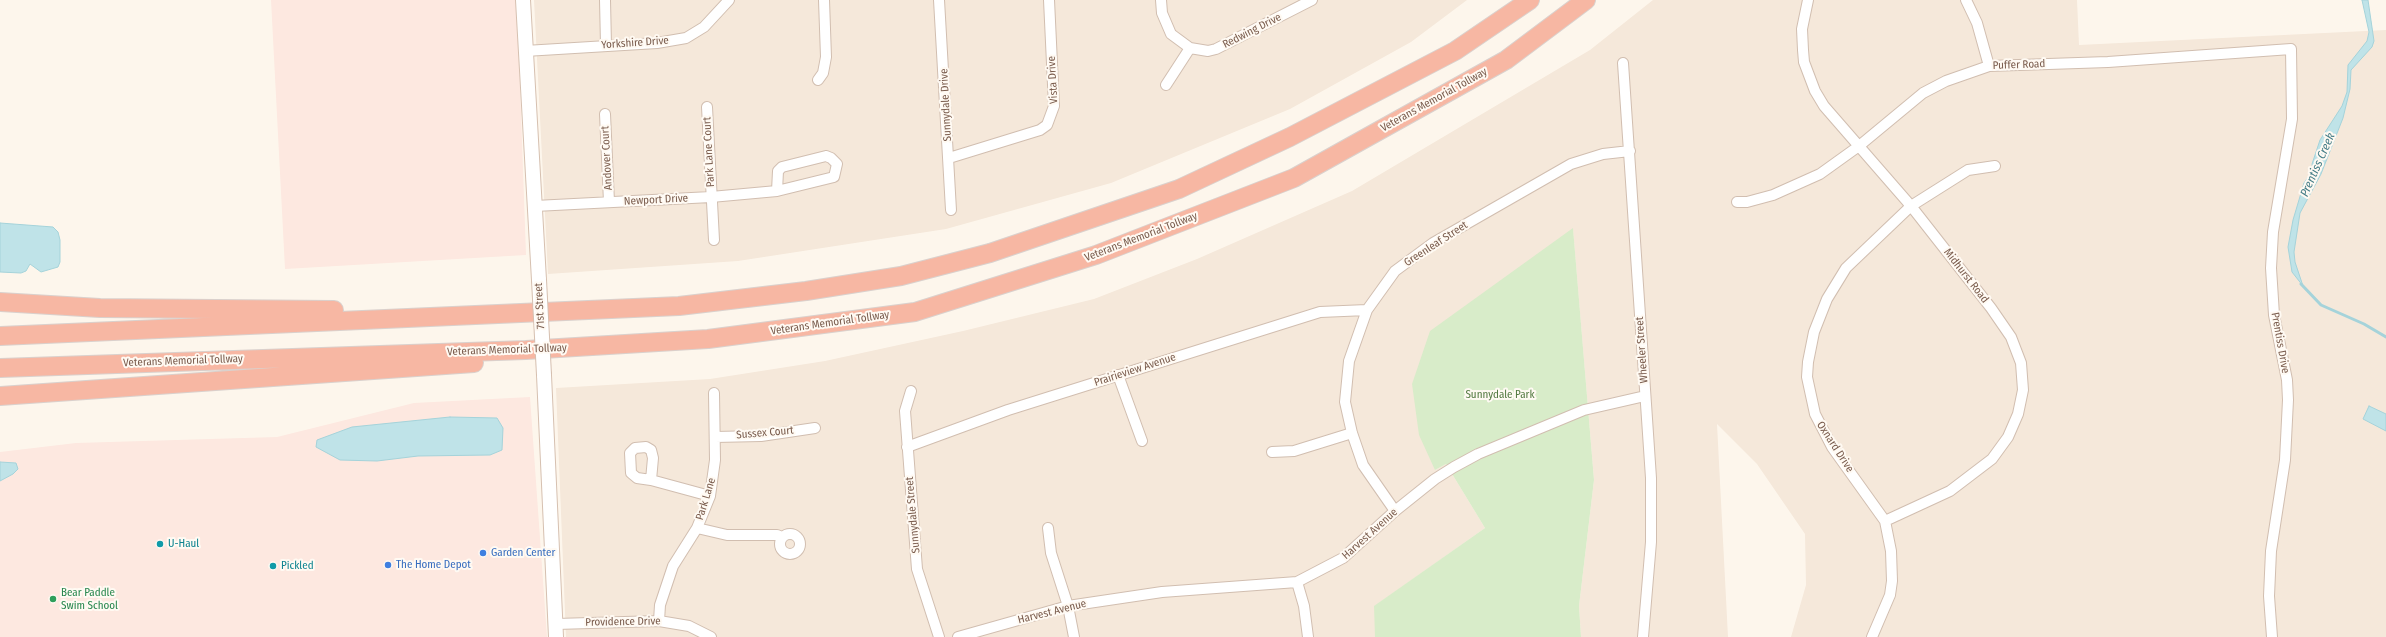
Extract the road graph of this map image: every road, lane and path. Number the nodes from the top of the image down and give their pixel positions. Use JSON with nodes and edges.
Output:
{"nodes":[{"id":1,"x":523,"y":0,"type":"edge"},
{"id":2,"x":605,"y":0,"type":"edge"},
{"id":3,"x":729,"y":0,"type":"edge"},
{"id":4,"x":824,"y":0,"type":"edge"},
{"id":5,"x":939,"y":0,"type":"edge"},
{"id":6,"x":1049,"y":0,"type":"edge"},
{"id":7,"x":1161,"y":0,"type":"edge"},
{"id":8,"x":1312,"y":0,"type":"edge"},
{"id":9,"x":1530,"y":0,"type":"edge"},
{"id":10,"x":1586,"y":0,"type":"edge"},
{"id":11,"x":1808,"y":0,"type":"edge"},
{"id":12,"x":1966,"y":0,"type":"edge"},
{"id":13,"x":606,"y":45,"type":"junction"},
{"id":14,"x":1190,"y":48,"type":"junction"},
{"id":15,"x":2291,"y":49,"type":"joint"},
{"id":16,"x":525,"y":51,"type":"junction"},
{"id":17,"x":1624,"y":63,"type":"dead end"},
{"id":18,"x":1989,"y":66,"type":"junction"},
{"id":19,"x":818,"y":80,"type":"dead end"},
{"id":20,"x":1166,"y":85,"type":"dead end"},
{"id":21,"x":707,"y":107,"type":"dead end"},
{"id":22,"x":606,"y":114,"type":"dead end"},
{"id":23,"x":1859,"y":146,"type":"junction"},
{"id":24,"x":1630,"y":151,"type":"junction"},
{"id":25,"x":949,"y":158,"type":"junction"},
{"id":26,"x":1995,"y":166,"type":"dead end"},
{"id":27,"x":776,"y":191,"type":"junction"},
{"id":28,"x":711,"y":197,"type":"junction"},
{"id":29,"x":609,"y":202,"type":"junction"},
{"id":30,"x":1737,"y":202,"type":"dead end"},
{"id":31,"x":535,"y":206,"type":"junction"},
{"id":32,"x":1911,"y":206,"type":"junction"},
{"id":33,"x":951,"y":210,"type":"dead end"},
{"id":34,"x":714,"y":240,"type":"dead end"},
{"id":35,"x":0,"y":302,"type":"edge"},
{"id":36,"x":1367,"y":310,"type":"junction"},
{"id":37,"x":387,"y":319,"type":"junction"},
{"id":38,"x":0,"y":336,"type":"edge"},
{"id":39,"x":526,"y":350,"type":"junction"},
{"id":40,"x":0,"y":368,"type":"edge"},
{"id":41,"x":1118,"y":376,"type":"junction"},
{"id":42,"x":911,"y":391,"type":"dead end"},
{"id":43,"x":714,"y":392,"type":"dead end"},
{"id":44,"x":0,"y":396,"type":"edge"},
{"id":45,"x":1645,"y":396,"type":"junction"},
{"id":46,"x":815,"y":428,"type":"dead end"},
{"id":47,"x":1352,"y":434,"type":"junction"},
{"id":48,"x":715,"y":437,"type":"junction"},
{"id":49,"x":1142,"y":441,"type":"dead end"},
{"id":50,"x":908,"y":447,"type":"junction"},
{"id":51,"x":1272,"y":452,"type":"dead end"},
{"id":52,"x":651,"y":480,"type":"dead end"},
{"id":53,"x":710,"y":496,"type":"junction"},
{"id":54,"x":1395,"y":511,"type":"junction"},
{"id":55,"x":1885,"y":520,"type":"junction"},
{"id":56,"x":697,"y":528,"type":"junction"},
{"id":57,"x":1048,"y":528,"type":"dead end"},
{"id":58,"x":782,"y":537,"type":"dead end"},
{"id":59,"x":1297,"y":582,"type":"junction"},
{"id":60,"x":1068,"y":606,"type":"junction"},
{"id":61,"x":659,"y":620,"type":"junction"},
{"id":62,"x":556,"y":631,"type":"edge"},
{"id":63,"x":711,"y":637,"type":"edge"},
{"id":64,"x":939,"y":637,"type":"edge"},
{"id":65,"x":958,"y":637,"type":"edge"},
{"id":66,"x":1074,"y":637,"type":"edge"},
{"id":67,"x":1308,"y":637,"type":"edge"},
{"id":68,"x":1643,"y":637,"type":"edge"},
{"id":69,"x":1872,"y":637,"type":"edge"},
{"id":70,"x":2272,"y":637,"type":"edge"}],
"edges":[{"from":1,"to":16,"type":"street","name":"71st Street"},
{"from":2,"to":13,"type":"street"},
{"from":3,"to":13,"type":"street","name":"Yorkshire Drive"},
{"from":4,"to":19,"type":"street"},
{"from":5,"to":25,"type":"street","name":"Sunnydale Drive"},
{"from":6,"to":25,"type":"street","name":"Vista Drive"},
{"from":7,"to":14,"type":"street"},
{"from":8,"to":14,"type":"street","name":"Redwing Drive"},
{"from":9,"to":37,"type":"highway"},
{"from":10,"to":39,"type":"highway","name":"Veterans Memorial Tollway"},
{"from":11,"to":23,"type":"street","name":"Midhurst Road"},
{"from":12,"to":18,"type":"street"},
{"from":13,"to":16,"type":"street","name":"Yorkshire Drive"},
{"from":14,"to":20,"type":"street"},
{"from":15,"to":18,"type":"street","name":"Puffer Road"},
{"from":15,"to":70,"type":"street","name":"Prentiss Drive"},
{"from":16,"to":31,"type":"street","name":"71st Street"},
{"from":17,"to":24,"type":"street","name":"Wheeler Street"},
{"from":18,"to":23,"type":"street","name":"Puffer Road"},
{"from":21,"to":28,"type":"street","name":"Park Lane Court"},
{"from":22,"to":29,"type":"street","name":"Andover Court"},
{"from":23,"to":30,"type":"street","name":"Puffer Road"},
{"from":23,"to":32,"type":"street","name":"Midhurst Road"},
{"from":24,"to":36,"type":"street","name":"Greenleaf Street"},
{"from":24,"to":45,"type":"street","name":"Wheeler Street"},
{"from":25,"to":33,"type":"street","name":"Sunnydale Drive"},
{"from":26,"to":32,"type":"street","name":"Oxnard Drive"},
{"from":27,"to":27,"type":"street","name":"Newport Drive"},
{"from":27,"to":28,"type":"street","name":"Newport Drive"},
{"from":28,"to":29,"type":"street","name":"Newport Drive"},
{"from":28,"to":34,"type":"street","name":"Park Lane Court"},
{"from":29,"to":31,"type":"street","name":"Newport Drive"},
{"from":31,"to":62,"type":"street","name":"71st Street","bridge":true},
{"from":32,"to":55,"type":"street","name":"Oxnard Drive"},
{"from":32,"to":55,"type":"street","name":"Midhurst Road"},
{"from":35,"to":37,"type":"highway"},
{"from":36,"to":41,"type":"street","name":"Prairieview Avenue"},
{"from":36,"to":47,"type":"street","name":"Greenleaf Street"},
{"from":37,"to":38,"type":"highway"},
{"from":39,"to":40,"type":"highway","name":"Veterans Memorial Tollway"},
{"from":39,"to":44,"type":"highway"},
{"from":41,"to":49,"type":"street"},
{"from":41,"to":50,"type":"street","name":"Prairieview Avenue"},
{"from":42,"to":50,"type":"street","name":"Sunnydale Street"},
{"from":43,"to":48,"type":"street","name":"Park Lane"},
{"from":45,"to":54,"type":"street","name":"Harvest Avenue"},
{"from":45,"to":68,"type":"street","name":"Wheeler Street"},
{"from":46,"to":48,"type":"street","name":"Sussex Court"},
{"from":47,"to":51,"type":"street"},
{"from":47,"to":54,"type":"street","name":"Greenleaf Street"},
{"from":48,"to":53,"type":"street","name":"Park Lane"},
{"from":50,"to":64,"type":"street","name":"Sunnydale Street"},
{"from":52,"to":53,"type":"street"},
{"from":53,"to":56,"type":"street","name":"Park Lane"},
{"from":54,"to":59,"type":"street","name":"Harvest Avenue"},
{"from":55,"to":69,"type":"street","name":"Oxnard Drive"},
{"from":56,"to":58,"type":"street"},
{"from":56,"to":61,"type":"street","name":"Park Lane"},
{"from":57,"to":60,"type":"street"},
{"from":59,"to":60,"type":"street","name":"Harvest Avenue"},
{"from":59,"to":67,"type":"street"},
{"from":60,"to":65,"type":"street","name":"Harvest Avenue"},
{"from":60,"to":66,"type":"street"},
{"from":61,"to":62,"type":"street","name":"Providence Drive"},
{"from":61,"to":63,"type":"street","name":"Providence Drive"}]}
